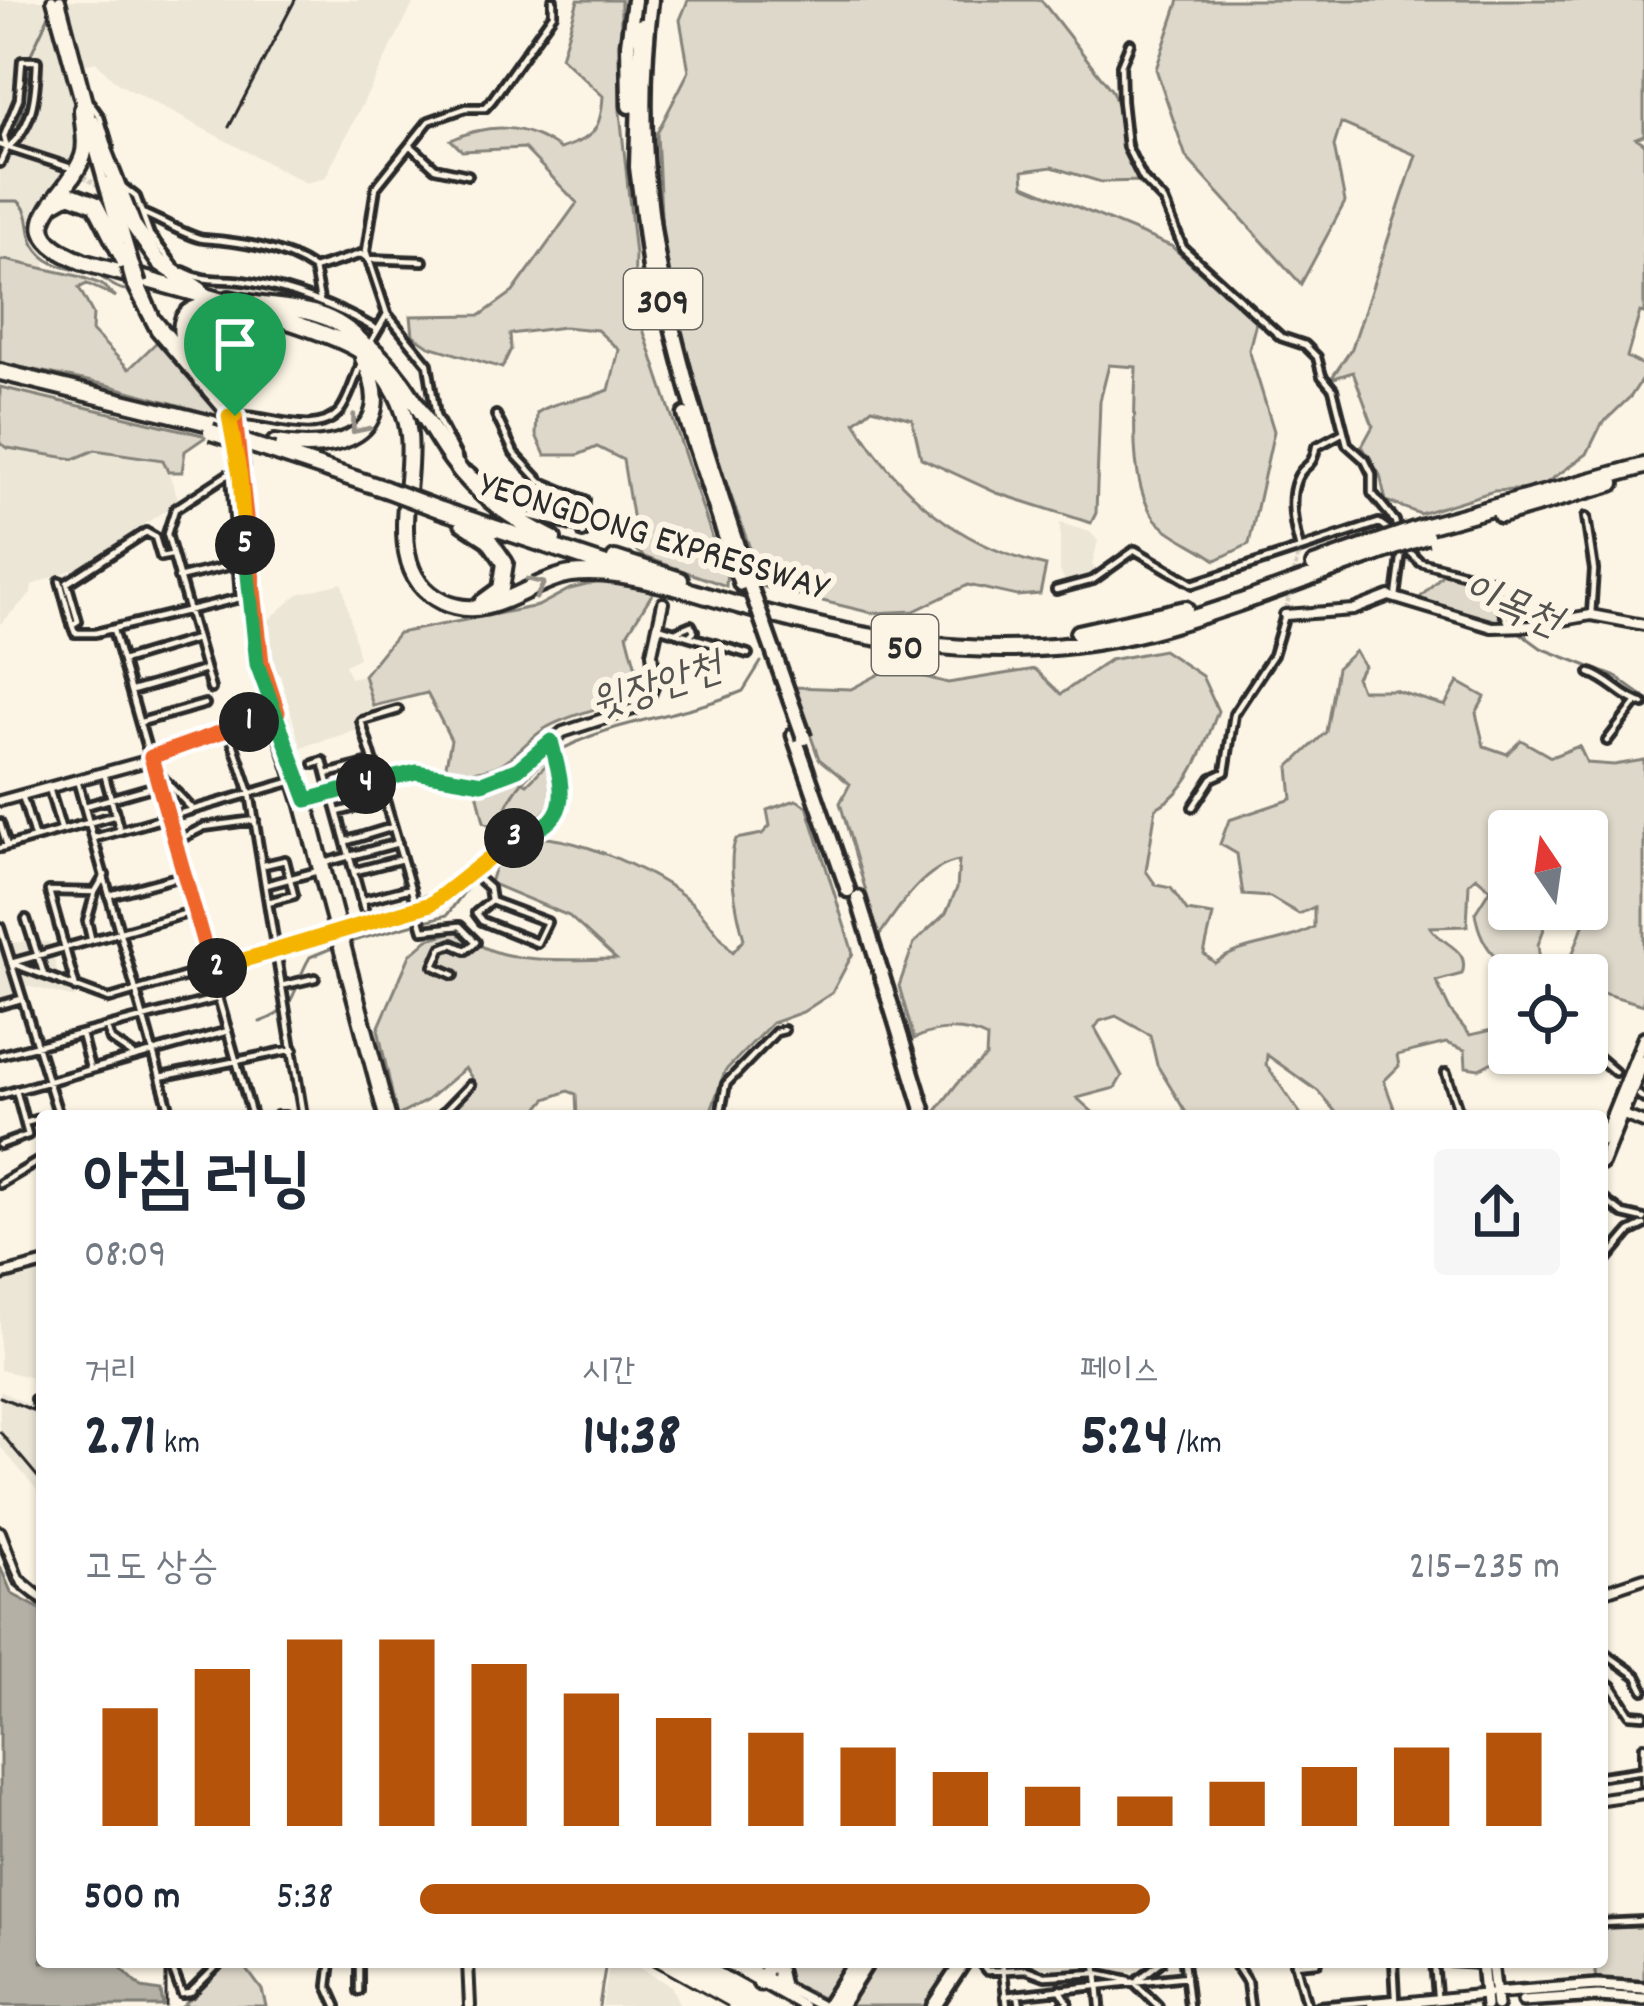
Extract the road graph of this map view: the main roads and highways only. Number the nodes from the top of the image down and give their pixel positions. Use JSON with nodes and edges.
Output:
{"nodes":[{"id":1,"x":634,"y":0,"type":"edge"},
{"id":2,"x":648,"y":0,"type":"edge"},
{"id":3,"x":662,"y":0,"type":"edge"},
{"id":4,"x":646,"y":45,"type":"junction"},
{"id":5,"x":84,"y":103,"type":"road end"},
{"id":6,"x":92,"y":122,"type":"road end"},
{"id":7,"x":637,"y":167,"type":"junction"},
{"id":8,"x":130,"y":266,"type":"joint"},
{"id":9,"x":136,"y":284,"type":"road end"},
{"id":10,"x":204,"y":292,"type":"junction"},
{"id":11,"x":221,"y":304,"type":"junction"},
{"id":12,"x":360,"y":342,"type":"junction"},
{"id":13,"x":0,"y":372,"type":"edge"},
{"id":14,"x":0,"y":382,"type":"edge"},
{"id":15,"x":232,"y":416,"type":"road end"},
{"id":16,"x":212,"y":428,"type":"junction"},
{"id":17,"x":274,"y":447,"type":"junction"},
{"id":18,"x":1644,"y":470,"type":"edge"},
{"id":19,"x":441,"y":505,"type":"junction"},
{"id":20,"x":554,"y":539,"type":"junction"},
{"id":21,"x":1373,"y":549,"type":"junction"},
{"id":22,"x":746,"y":585,"type":"junction"},
{"id":23,"x":688,"y":590,"type":"junction"},
{"id":24,"x":1644,"y":1037,"type":"edge"},
{"id":25,"x":1644,"y":1060,"type":"edge"},
{"id":26,"x":919,"y":1110,"type":"edge"},
{"id":27,"x":1618,"y":1113,"type":"junction"},
{"id":28,"x":1608,"y":1130,"type":"edge"},
{"id":29,"x":1608,"y":1145,"type":"edge"},
{"id":30,"x":766,"y":1968,"type":"edge"},
{"id":31,"x":854,"y":1968,"type":"edge"},
{"id":32,"x":861,"y":1968,"type":"edge"},
{"id":33,"x":962,"y":1968,"type":"edge"},
{"id":34,"x":1486,"y":1968,"type":"edge"},
{"id":35,"x":852,"y":1978,"type":"junction"},
{"id":36,"x":782,"y":1988,"type":"road end"},
{"id":37,"x":1644,"y":1996,"type":"edge"},
{"id":38,"x":1489,"y":1998,"type":"edge"},
{"id":39,"x":1523,"y":2000,"type":"edge"},
{"id":40,"x":824,"y":2006,"type":"edge"},
{"id":41,"x":838,"y":2006,"type":"edge"},
{"id":42,"x":940,"y":2006,"type":"edge"},
{"id":43,"x":1497,"y":2006,"type":"edge"}],
"edges":[{"from":1,"to":7,"type":"highway"},
{"from":2,"to":4,"type":"highway","number":"309"},
{"from":2,"to":7,"type":"highway","number":"309"},
{"from":3,"to":4,"type":"highway"},
{"from":4,"to":22,"type":"highway","number":"309"},
{"from":5,"to":11,"type":"highway"},
{"from":6,"to":10,"type":"highway"},
{"from":7,"to":22,"type":"highway","number":"309"},
{"from":8,"to":9,"type":"main road","bridge":true},
{"from":8,"to":10,"type":"highway"},
{"from":10,"to":12,"type":"highway"},
{"from":11,"to":12,"type":"highway"},
{"from":11,"to":15,"type":"highway"},
{"from":12,"to":17,"type":"highway","one_way":true},
{"from":12,"to":19,"type":"highway"},
{"from":12,"to":20,"type":"highway"},
{"from":12,"to":23,"type":"highway","one_way":true},
{"from":13,"to":16,"type":"highway","name":"YEONGDONG EXPRESSWAY","number":"50"},
{"from":14,"to":16,"type":"highway","name":"YEONGDONG EXPRESSWAY","number":"50"},
{"from":16,"to":17,"type":"highway","name":"YEONGDONG EXPRESSWAY","number":"50","bridge":true},
{"from":17,"to":19,"type":"highway","name":"YEONGDONG EXPRESSWAY","number":"50","bridge":true},
{"from":18,"to":21,"type":"highway","name":"YEONGDONG EXPRESSWAY","number":"50","bridge":true},
{"from":19,"to":20,"type":"highway","name":"YEONGDONG EXPRESSWAY","number":"50"},
{"from":19,"to":23,"type":"highway","name":"YEONGDONG EXPRESSWAY","number":"50"},
{"from":20,"to":21,"type":"highway","name":"YEONGDONG EXPRESSWAY","number":"50"},
{"from":21,"to":23,"type":"highway","name":"YEONGDONG EXPRESSWAY","number":"50"},
{"from":22,"to":26,"type":"highway","number":"309","bridge":true},
{"from":24,"to":27,"type":"main road"},
{"from":25,"to":27,"type":"main road"},
{"from":27,"to":28,"type":"main road"},
{"from":27,"to":29,"type":"main road"},
{"from":30,"to":36,"type":"highway"},
{"from":31,"to":35,"type":"highway"},
{"from":32,"to":35,"type":"highway"},
{"from":33,"to":42,"type":"highway"},
{"from":34,"to":38,"type":"main road"},
{"from":35,"to":40,"type":"highway"},
{"from":35,"to":41,"type":"highway"},
{"from":37,"to":39,"type":"main road"},
{"from":38,"to":39,"type":"main road"},
{"from":38,"to":43,"type":"main road"}]}
